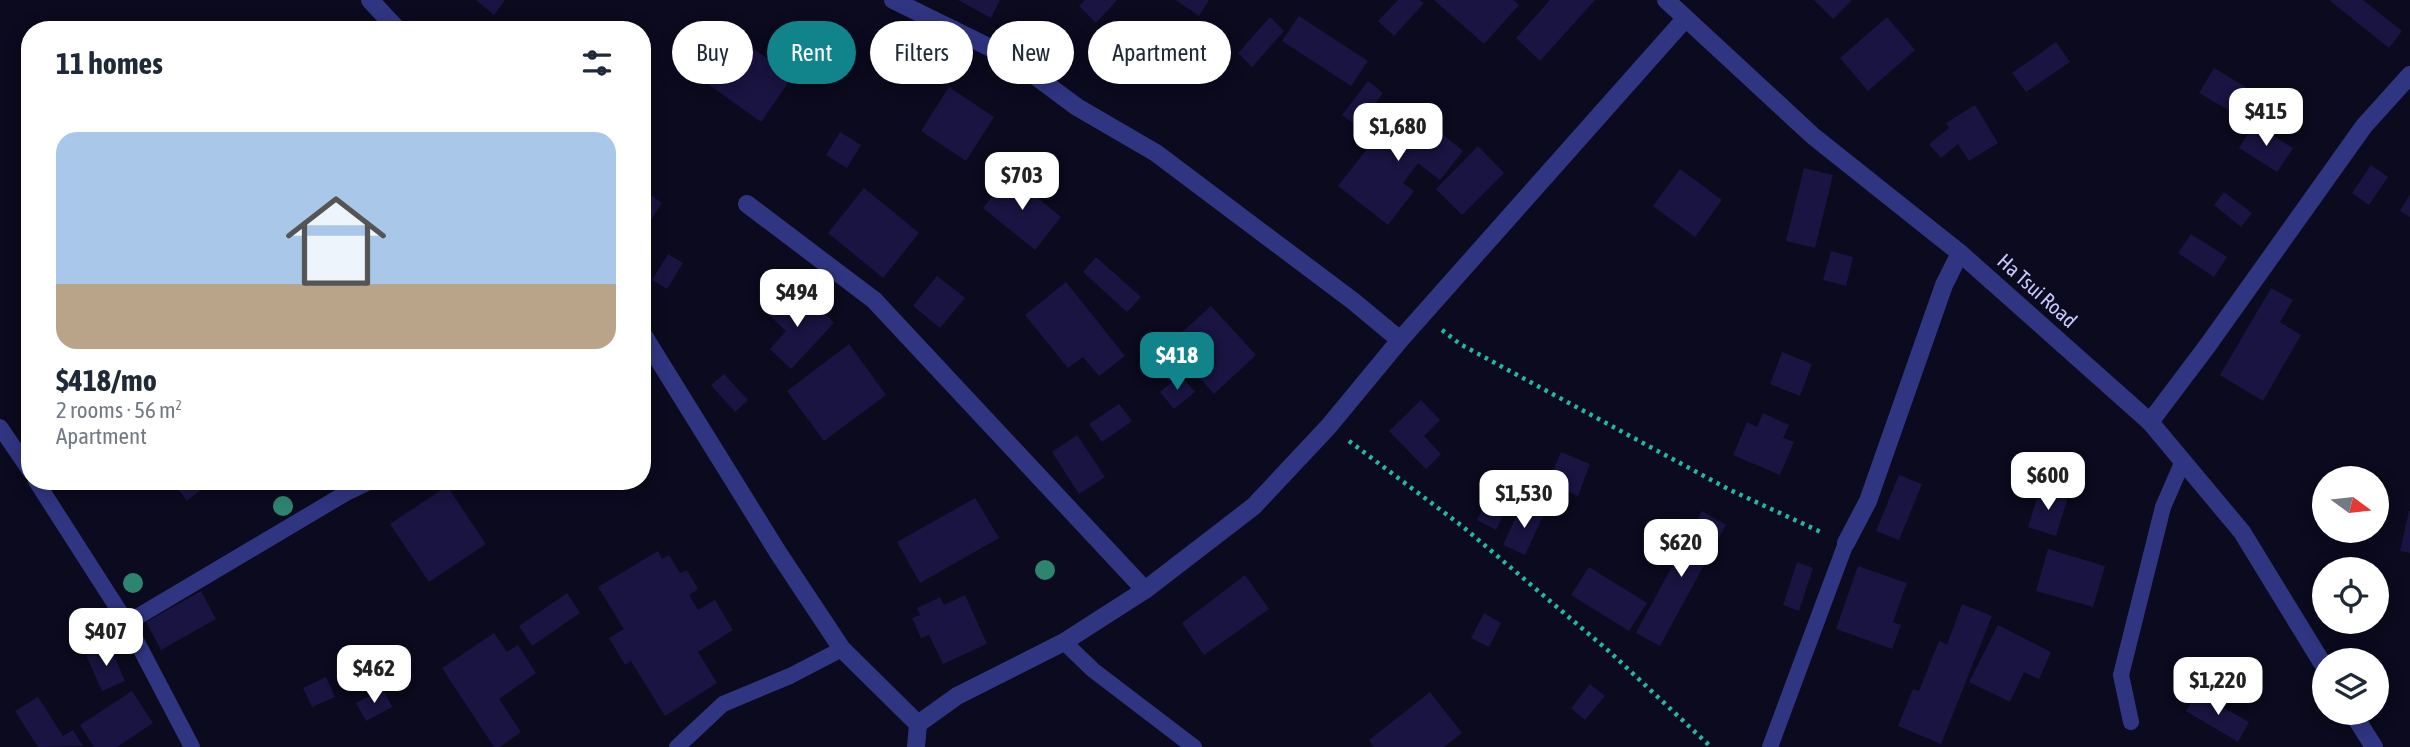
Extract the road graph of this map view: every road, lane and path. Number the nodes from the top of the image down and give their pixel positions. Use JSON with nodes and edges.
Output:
{"nodes":[{"id":1,"x":370,"y":0,"type":"edge"},
{"id":2,"x":893,"y":0,"type":"edge"},
{"id":3,"x":1666,"y":0,"type":"edge"},
{"id":4,"x":1685,"y":19,"type":"junction"},
{"id":5,"x":390,"y":21,"type":"edge"},
{"id":6,"x":2410,"y":75,"type":"edge"},
{"id":7,"x":747,"y":204,"type":"dead end"},
{"id":8,"x":1960,"y":253,"type":"junction"},
{"id":9,"x":1422,"y":314,"type":"junction"},
{"id":10,"x":1399,"y":340,"type":"junction"},
{"id":11,"x":651,"y":349,"type":"edge"},
{"id":12,"x":2150,"y":422,"type":"junction"},
{"id":13,"x":1329,"y":426,"type":"junction"},
{"id":14,"x":0,"y":428,"type":"edge"},
{"id":15,"x":21,"y":458,"type":"edge"},
{"id":16,"x":2183,"y":461,"type":"junction"},
{"id":17,"x":42,"y":490,"type":"edge"},
{"id":18,"x":352,"y":490,"type":"edge"},
{"id":19,"x":1846,"y":543,"type":"junction"},
{"id":20,"x":1145,"y":590,"type":"junction"},
{"id":21,"x":127,"y":623,"type":"junction"},
{"id":22,"x":1064,"y":642,"type":"junction"},
{"id":23,"x":2313,"y":648,"type":"edge"},
{"id":24,"x":842,"y":649,"type":"junction"},
{"id":25,"x":2131,"y":722,"type":"dead end"},
{"id":26,"x":918,"y":724,"type":"junction"},
{"id":27,"x":2360,"y":725,"type":"edge"},
{"id":28,"x":192,"y":747,"type":"edge"},
{"id":29,"x":677,"y":747,"type":"edge"},
{"id":30,"x":916,"y":747,"type":"edge"},
{"id":31,"x":1194,"y":747,"type":"edge"},
{"id":32,"x":1712,"y":747,"type":"edge"},
{"id":33,"x":1770,"y":747,"type":"edge"},
{"id":34,"x":2374,"y":747,"type":"edge"}],
"edges":[{"from":1,"to":5,"type":"street"},
{"from":2,"to":10,"type":"street"},
{"from":3,"to":4,"type":"street","name":"Ha Tsui Road"},
{"from":4,"to":8,"type":"street","name":"Ha Tsui Road"},
{"from":4,"to":9,"type":"street"},
{"from":6,"to":12,"type":"street"},
{"from":7,"to":20,"type":"street"},
{"from":8,"to":12,"type":"street","name":"Ha Tsui Road"},
{"from":8,"to":19,"type":"street"},
{"from":9,"to":10,"type":"street"},
{"from":9,"to":19,"type":"path"},
{"from":10,"to":13,"type":"street"},
{"from":11,"to":24,"type":"street"},
{"from":12,"to":16,"type":"street","name":"Ha Tsui Road"},
{"from":13,"to":20,"type":"street"},
{"from":13,"to":32,"type":"path"},
{"from":14,"to":15,"type":"lane"},
{"from":16,"to":23,"type":"street","name":"Ha Tsui Road"},
{"from":16,"to":25,"type":"lane"},
{"from":17,"to":21,"type":"lane"},
{"from":18,"to":21,"type":"lane"},
{"from":19,"to":33,"type":"lane"},
{"from":20,"to":22,"type":"street"},
{"from":21,"to":28,"type":"lane"},
{"from":22,"to":26,"type":"street"},
{"from":22,"to":31,"type":"lane"},
{"from":24,"to":26,"type":"street"},
{"from":24,"to":29,"type":"lane"},
{"from":26,"to":30,"type":"street"},
{"from":27,"to":34,"type":"street"}]}
